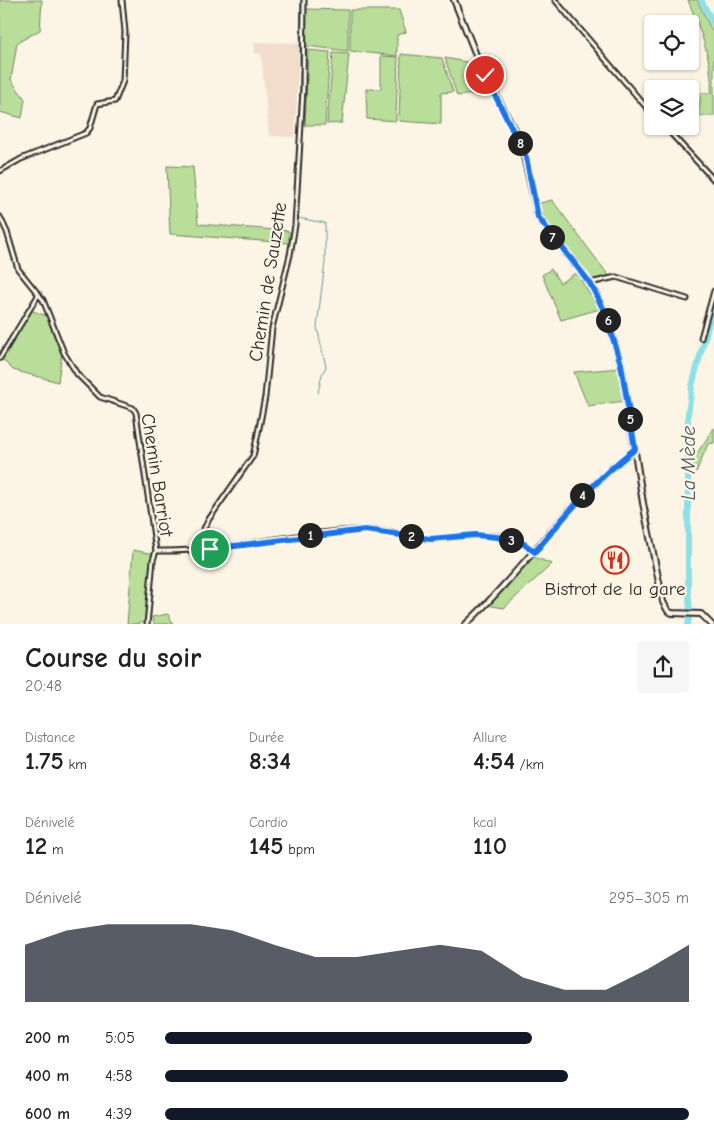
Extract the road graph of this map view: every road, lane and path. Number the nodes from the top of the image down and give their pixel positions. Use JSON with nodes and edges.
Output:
{"nodes":[{"id":1,"x":122,"y":0,"type":"edge"},
{"id":2,"x":304,"y":0,"type":"edge"},
{"id":3,"x":454,"y":0,"type":"edge"},
{"id":4,"x":555,"y":0,"type":"edge"},
{"id":5,"x":644,"y":105,"type":"edge"},
{"id":6,"x":672,"y":135,"type":"edge"},
{"id":7,"x":0,"y":171,"type":"edge"},
{"id":8,"x":714,"y":180,"type":"edge"},
{"id":9,"x":0,"y":217,"type":"edge"},
{"id":10,"x":590,"y":283,"type":"junction"},
{"id":11,"x":714,"y":291,"type":"edge"},
{"id":12,"x":39,"y":294,"type":"junction"},
{"id":13,"x":687,"y":299,"type":"dead end"},
{"id":14,"x":701,"y":338,"type":"dead end"},
{"id":15,"x":0,"y":358,"type":"edge"},
{"id":16,"x":635,"y":449,"type":"junction"},
{"id":17,"x":194,"y":550,"type":"junction"},
{"id":18,"x":156,"y":551,"type":"junction"},
{"id":19,"x":535,"y":552,"type":"junction"},
{"id":20,"x":148,"y":624,"type":"edge"},
{"id":21,"x":465,"y":624,"type":"edge"},
{"id":22,"x":712,"y":624,"type":"edge"}],
"edges":[{"from":1,"to":7,"type":"street"},
{"from":2,"to":17,"type":"street","name":"Chemin de Sauzette"},
{"from":3,"to":10,"type":"street"},
{"from":4,"to":5,"type":"street"},
{"from":6,"to":8,"type":"street"},
{"from":9,"to":12,"type":"street","name":"Chemin Barriot"},
{"from":10,"to":13,"type":"street"},
{"from":10,"to":16,"type":"street"},
{"from":11,"to":14,"type":"street"},
{"from":12,"to":15,"type":"street"},
{"from":12,"to":18,"type":"street","name":"Chemin Barriot"},
{"from":16,"to":19,"type":"street"},
{"from":16,"to":22,"type":"street"},
{"from":17,"to":18,"type":"street"},
{"from":17,"to":19,"type":"street"},
{"from":18,"to":20,"type":"street"},
{"from":19,"to":21,"type":"street"}]}
